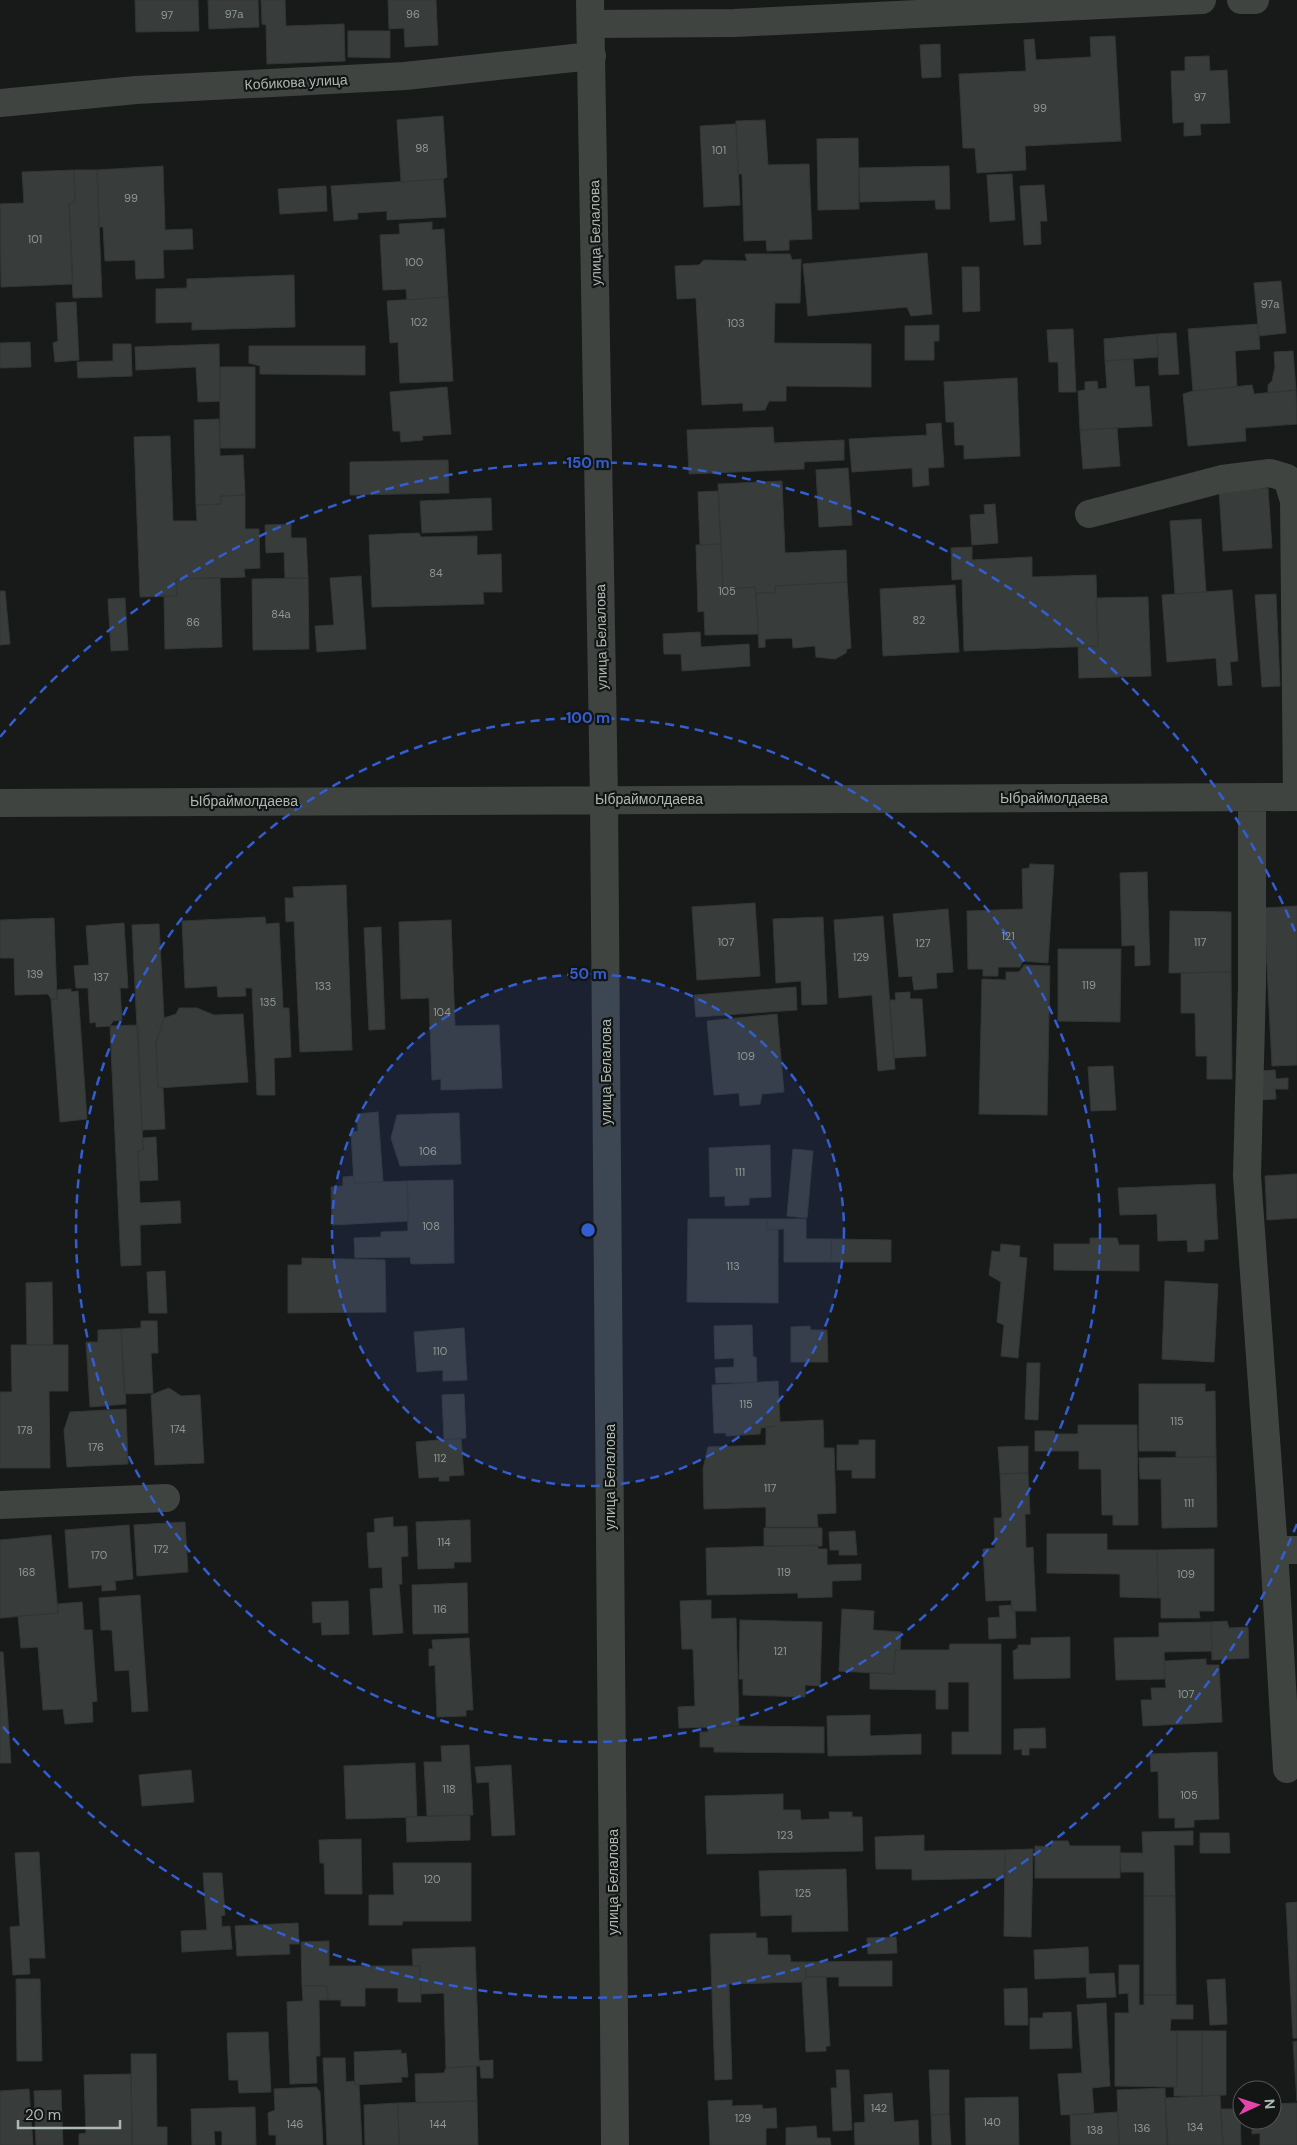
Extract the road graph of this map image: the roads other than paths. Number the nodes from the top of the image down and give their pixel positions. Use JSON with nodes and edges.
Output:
{"nodes":[{"id":1,"x":1202,"y":0,"type":"edge"},
{"id":2,"x":1241,"y":0,"type":"edge"},
{"id":3,"x":1255,"y":0,"type":"edge"},
{"id":4,"x":590,"y":12,"type":"edge"},
{"id":5,"x":592,"y":56,"type":"junction"},
{"id":6,"x":0,"y":103,"type":"edge"},
{"id":7,"x":1089,"y":514,"type":"dead end"},
{"id":8,"x":1297,"y":797,"type":"edge"},
{"id":9,"x":1252,"y":798,"type":"junction"},
{"id":10,"x":604,"y":799,"type":"junction"},
{"id":11,"x":0,"y":803,"type":"edge"},
{"id":12,"x":166,"y":1498,"type":"dead end"},
{"id":13,"x":0,"y":1505,"type":"edge"},
{"id":14,"x":1286,"y":1550,"type":"edge"},
{"id":15,"x":1287,"y":1769,"type":"dead end"},
{"id":16,"x":615,"y":2145,"type":"edge"}],
"edges":[{"from":1,"to":4,"type":"street"},
{"from":2,"to":3,"type":"street"},
{"from":4,"to":5,"type":"street","name":"улица Белалова"},
{"from":5,"to":6,"type":"street","name":"Кобикова улица"},
{"from":5,"to":10,"type":"street","name":"улица Белалова"},
{"from":7,"to":8,"type":"street"},
{"from":8,"to":9,"type":"street","name":"Ыбраймолдаева"},
{"from":9,"to":10,"type":"street","name":"Ыбраймолдаева"},
{"from":9,"to":14,"type":"street"},
{"from":10,"to":11,"type":"street","name":"Ыбраймолдаева"},
{"from":10,"to":16,"type":"street","name":"улица Белалова"},
{"from":12,"to":13,"type":"street"},
{"from":14,"to":15,"type":"street"}]}
